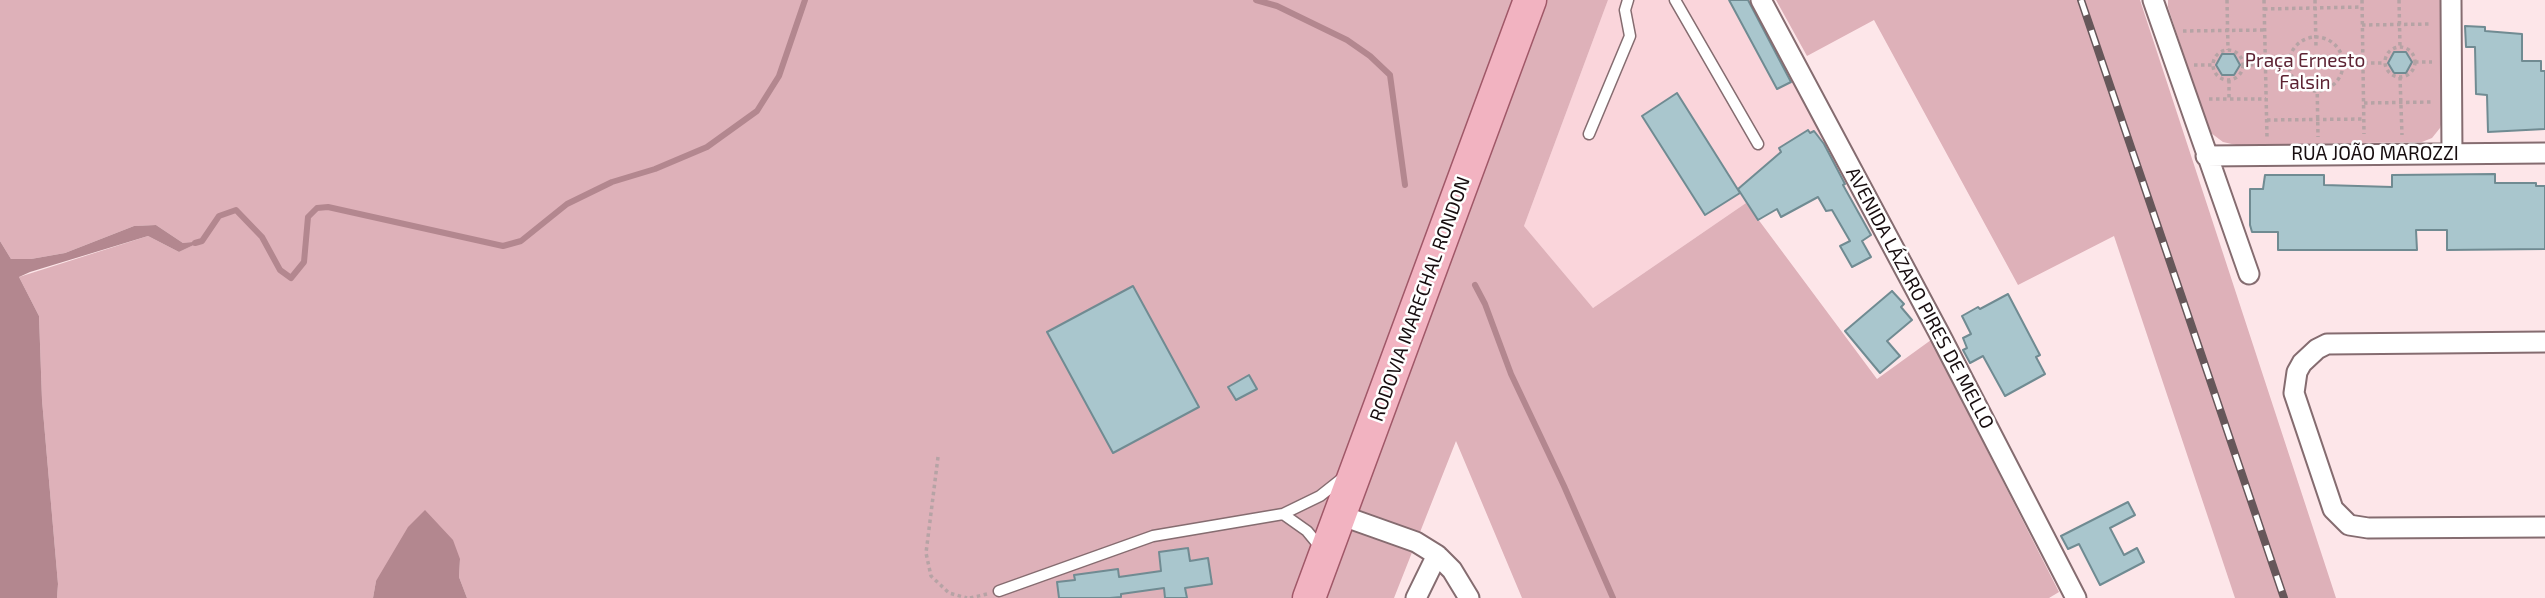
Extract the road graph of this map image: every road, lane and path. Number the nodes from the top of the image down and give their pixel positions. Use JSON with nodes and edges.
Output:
{"nodes":[{"id":1,"x":1530,"y":0,"type":"edge"},
{"id":2,"x":1628,"y":0,"type":"edge"},
{"id":3,"x":1675,"y":0,"type":"edge"},
{"id":4,"x":1761,"y":0,"type":"edge"},
{"id":5,"x":2153,"y":0,"type":"edge"},
{"id":6,"x":2227,"y":0,"type":"edge"},
{"id":7,"x":2264,"y":0,"type":"edge"},
{"id":8,"x":2315,"y":0,"type":"edge"},
{"id":9,"x":2362,"y":0,"type":"edge"},
{"id":10,"x":2399,"y":0,"type":"edge"},
{"id":11,"x":2451,"y":0,"type":"edge"},
{"id":12,"x":2362,"y":7,"type":"junction"},
{"id":13,"x":2315,"y":8,"type":"junction"},
{"id":14,"x":2264,"y":9,"type":"junction"},
{"id":15,"x":2437,"y":24,"type":"dead end"},
{"id":16,"x":2362,"y":25,"type":"junction"},
{"id":17,"x":2399,"y":25,"type":"junction"},
{"id":18,"x":2227,"y":30,"type":"junction"},
{"id":19,"x":2265,"y":30,"type":"junction"},
{"id":20,"x":2180,"y":31,"type":"dead end"},
{"id":21,"x":2316,"y":36,"type":"junction"},
{"id":22,"x":2316,"y":47,"type":"dead end"},
{"id":23,"x":2400,"y":47,"type":"junction"},
{"id":24,"x":2228,"y":50,"type":"junction"},
{"id":25,"x":2415,"y":62,"type":"junction"},
{"id":26,"x":2437,"y":62,"type":"dead end"},
{"id":27,"x":2343,"y":63,"type":"junction"},
{"id":28,"x":2363,"y":63,"type":"junction"},
{"id":29,"x":2385,"y":63,"type":"junction"},
{"id":30,"x":2266,"y":64,"type":"junction"},
{"id":31,"x":2290,"y":64,"type":"junction"},
{"id":32,"x":2192,"y":65,"type":"dead end"},
{"id":33,"x":2213,"y":65,"type":"junction"},
{"id":34,"x":2243,"y":65,"type":"junction"},
{"id":35,"x":2400,"y":77,"type":"junction"},
{"id":36,"x":2228,"y":80,"type":"junction"},
{"id":37,"x":2317,"y":80,"type":"dead end"},
{"id":38,"x":2317,"y":91,"type":"junction"},
{"id":39,"x":2229,"y":99,"type":"junction"},
{"id":40,"x":2266,"y":99,"type":"junction"},
{"id":41,"x":2203,"y":100,"type":"dead end"},
{"id":42,"x":2438,"y":102,"type":"dead end"},
{"id":43,"x":2364,"y":103,"type":"junction"},
{"id":44,"x":2401,"y":103,"type":"junction"},
{"id":45,"x":2317,"y":119,"type":"junction"},
{"id":46,"x":2364,"y":119,"type":"junction"},
{"id":47,"x":2267,"y":120,"type":"junction"},
{"id":48,"x":1589,"y":134,"type":"dead end"},
{"id":49,"x":2402,"y":138,"type":"dead end"},
{"id":50,"x":2318,"y":139,"type":"dead end"},
{"id":51,"x":2364,"y":139,"type":"dead end"},
{"id":52,"x":2267,"y":140,"type":"dead end"},
{"id":53,"x":1758,"y":144,"type":"dead end"},
{"id":54,"x":2545,"y":153,"type":"edge"},
{"id":55,"x":2452,"y":154,"type":"junction"},
{"id":56,"x":2206,"y":156,"type":"junction"},
{"id":57,"x":2249,"y":274,"type":"dead end"},
{"id":58,"x":2545,"y":342,"type":"edge"},
{"id":59,"x":938,"y":457,"type":"dead end"},
{"id":60,"x":1359,"y":465,"type":"junction"},
{"id":61,"x":1283,"y":513,"type":"junction"},
{"id":62,"x":1340,"y":515,"type":"junction"},
{"id":63,"x":2545,"y":527,"type":"edge"},
{"id":64,"x":1325,"y":554,"type":"junction"},
{"id":65,"x":1437,"y":555,"type":"junction"},
{"id":66,"x":999,"y":592,"type":"dead end"},
{"id":67,"x":967,"y":598,"type":"edge"},
{"id":68,"x":1309,"y":598,"type":"edge"},
{"id":69,"x":1416,"y":598,"type":"edge"},
{"id":70,"x":1469,"y":598,"type":"edge"},
{"id":71,"x":2076,"y":598,"type":"edge"}],
"edges":[{"from":1,"to":60,"type":"main road","name":"RODOVIA MARECHAL RONDON"},
{"from":2,"to":48,"type":"lane"},
{"from":3,"to":53,"type":"lane"},
{"from":4,"to":71,"type":"street","name":"AVENIDA LÁZARO PIRES DE MELLO"},
{"from":5,"to":56,"type":"street"},
{"from":6,"to":18,"type":"path"},
{"from":7,"to":14,"type":"path"},
{"from":8,"to":13,"type":"path"},
{"from":9,"to":12,"type":"path"},
{"from":10,"to":17,"type":"path"},
{"from":11,"to":55,"type":"street"},
{"from":12,"to":13,"type":"path"},
{"from":12,"to":16,"type":"path"},
{"from":13,"to":14,"type":"path"},
{"from":13,"to":21,"type":"path"},
{"from":14,"to":19,"type":"path"},
{"from":15,"to":17,"type":"path"},
{"from":16,"to":17,"type":"path"},
{"from":16,"to":28,"type":"path"},
{"from":17,"to":23,"type":"path"},
{"from":18,"to":19,"type":"path"},
{"from":18,"to":20,"type":"path"},
{"from":18,"to":24,"type":"path"},
{"from":19,"to":30,"type":"path"},
{"from":21,"to":22,"type":"path"},
{"from":21,"to":27,"type":"path"},
{"from":21,"to":31,"type":"path"},
{"from":23,"to":25,"type":"path"},
{"from":23,"to":29,"type":"path"},
{"from":24,"to":33,"type":"path"},
{"from":24,"to":34,"type":"path"},
{"from":25,"to":26,"type":"path"},
{"from":25,"to":35,"type":"path"},
{"from":27,"to":28,"type":"path"},
{"from":27,"to":38,"type":"path"},
{"from":28,"to":29,"type":"path"},
{"from":28,"to":43,"type":"path"},
{"from":29,"to":35,"type":"path"},
{"from":30,"to":31,"type":"path"},
{"from":30,"to":34,"type":"path"},
{"from":30,"to":40,"type":"path"},
{"from":31,"to":38,"type":"path"},
{"from":32,"to":33,"type":"path"},
{"from":33,"to":36,"type":"path"},
{"from":34,"to":36,"type":"path"},
{"from":35,"to":44,"type":"path"},
{"from":36,"to":39,"type":"path"},
{"from":37,"to":38,"type":"path"},
{"from":38,"to":45,"type":"path"},
{"from":39,"to":40,"type":"path"},
{"from":39,"to":41,"type":"path"},
{"from":40,"to":47,"type":"path"},
{"from":42,"to":44,"type":"path"},
{"from":43,"to":44,"type":"path"},
{"from":43,"to":46,"type":"path"},
{"from":44,"to":49,"type":"path"},
{"from":45,"to":46,"type":"path"},
{"from":45,"to":47,"type":"path"},
{"from":45,"to":50,"type":"path"},
{"from":46,"to":51,"type":"path"},
{"from":47,"to":52,"type":"path"},
{"from":54,"to":55,"type":"street","name":"RUA JOÃO MAROZZI"},
{"from":55,"to":56,"type":"street","name":"RUA JOÃO MAROZZI"},
{"from":56,"to":57,"type":"street"},
{"from":58,"to":63,"type":"street"},
{"from":59,"to":67,"type":"path"},
{"from":60,"to":61,"type":"lane"},
{"from":60,"to":62,"type":"main road","name":"RODOVIA MARECHAL RONDON"},
{"from":61,"to":64,"type":"lane"},
{"from":61,"to":66,"type":"lane"},
{"from":62,"to":64,"type":"main road","name":"RODOVIA MARECHAL RONDON"},
{"from":62,"to":65,"type":"street"},
{"from":64,"to":68,"type":"main road","name":"RODOVIA MARECHAL RONDON"},
{"from":65,"to":69,"type":"street"},
{"from":65,"to":70,"type":"street"}]}
